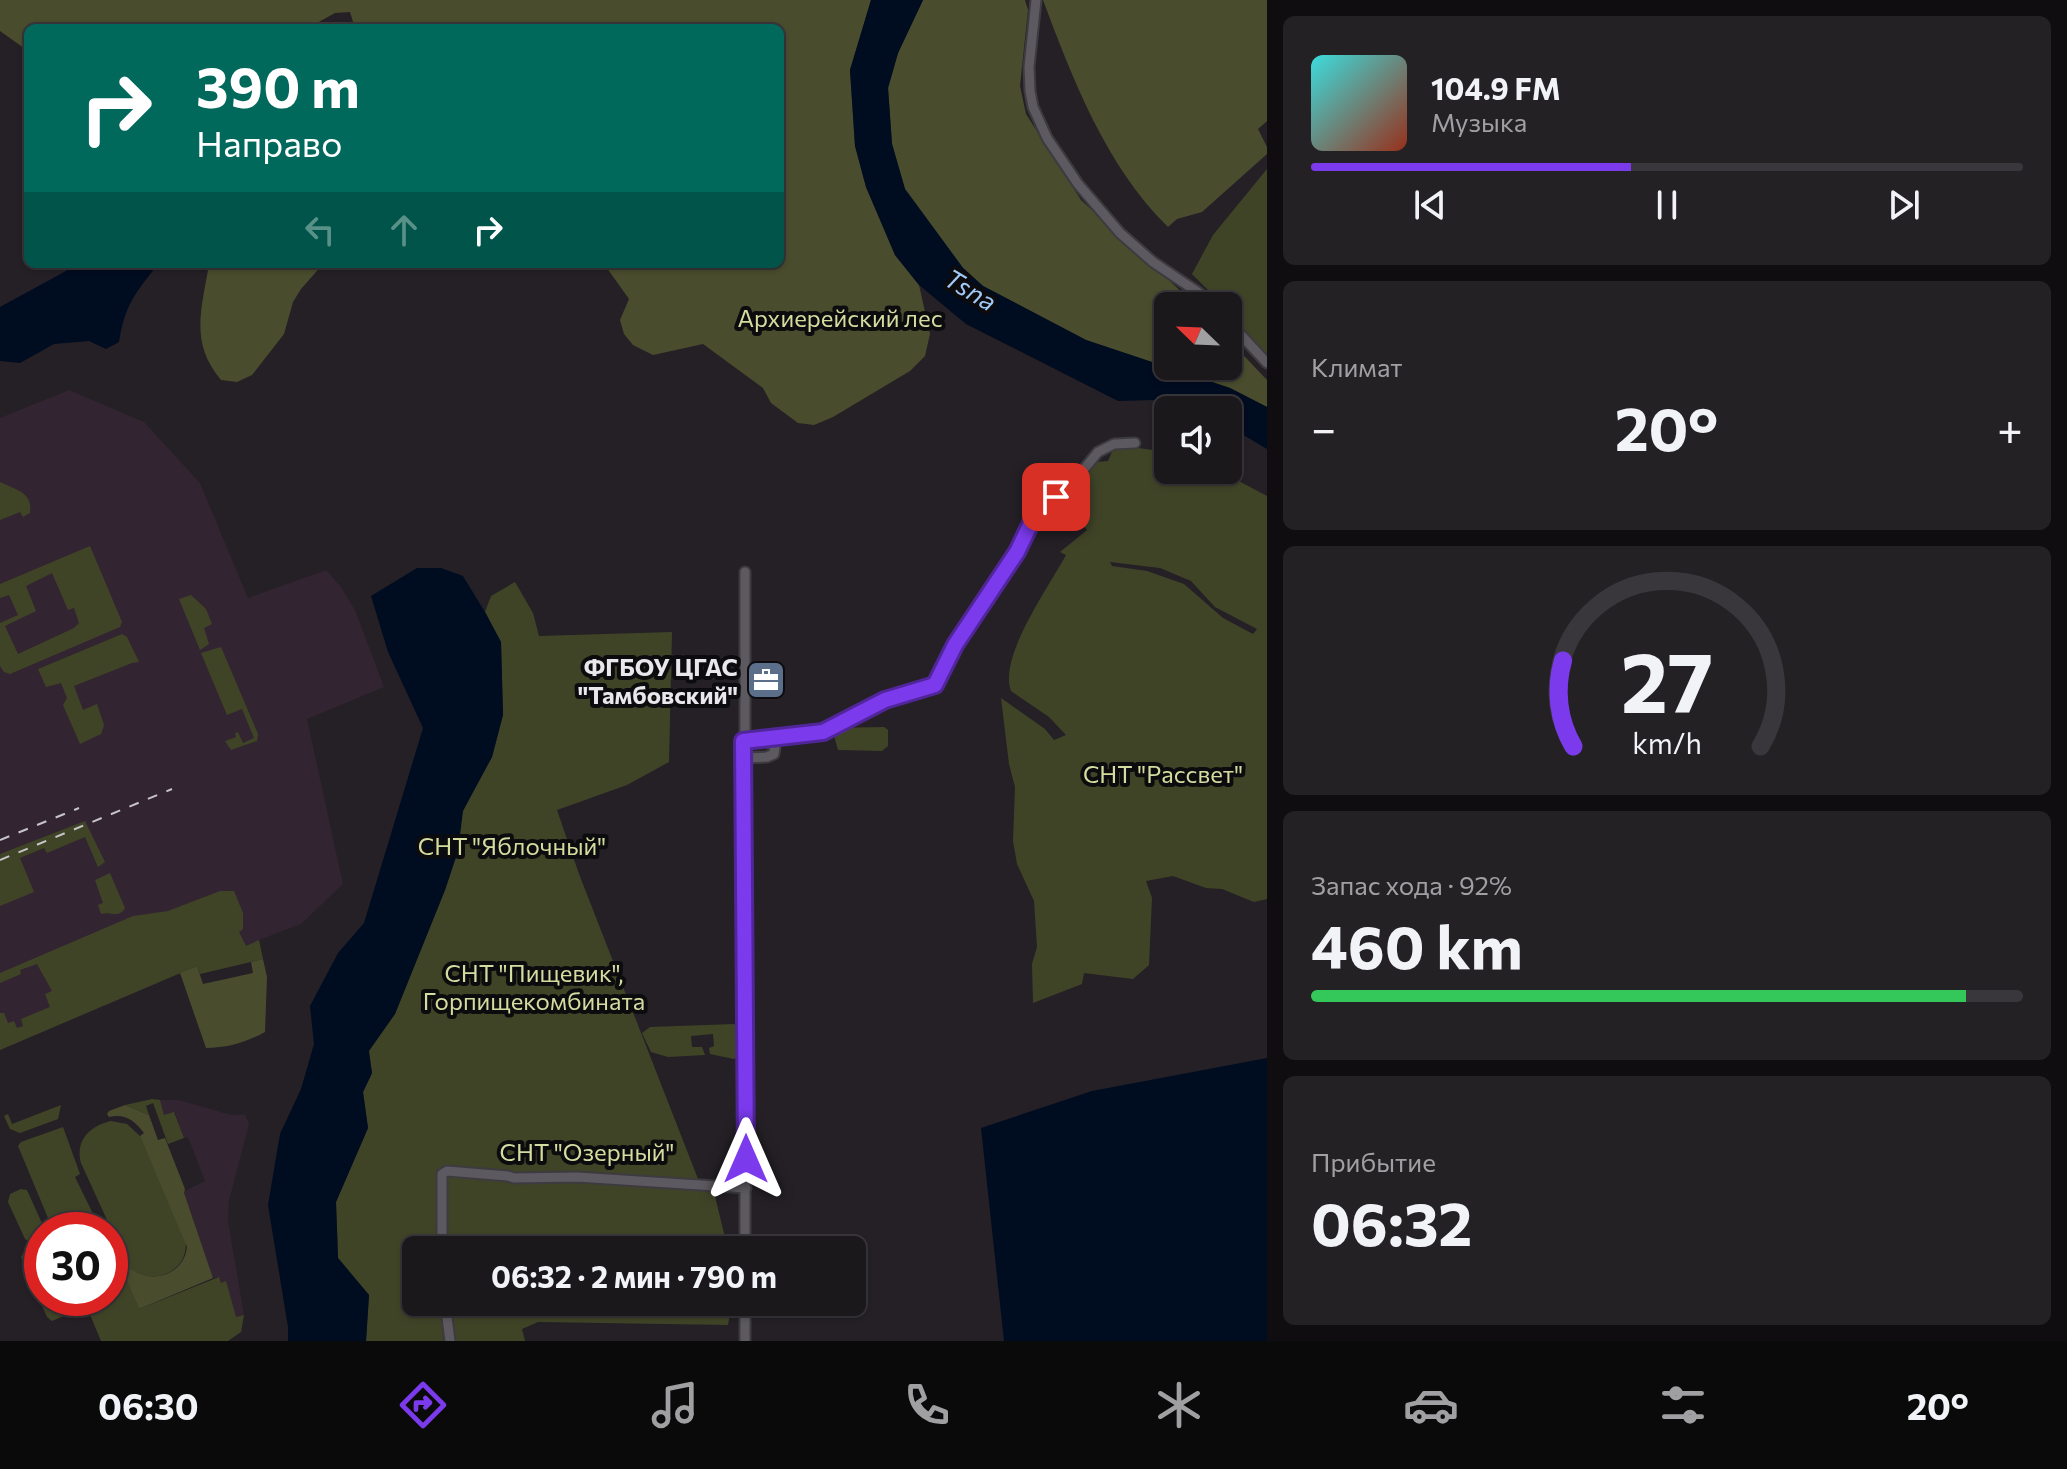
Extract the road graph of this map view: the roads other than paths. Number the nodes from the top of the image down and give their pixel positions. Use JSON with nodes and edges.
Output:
{"nodes":[{"id":1,"x":1036,"y":0,"type":"edge"},
{"id":2,"x":1198,"y":292,"type":"edge"},
{"id":3,"x":1242,"y":336,"type":"edge"},
{"id":4,"x":1267,"y":363,"type":"edge"},
{"id":5,"x":1135,"y":443,"type":"dead end"},
{"id":6,"x":745,"y":572,"type":"dead end"},
{"id":7,"x":762,"y":739,"type":"junction"},
{"id":8,"x":743,"y":741,"type":"junction"},
{"id":9,"x":744,"y":758,"type":"junction"},
{"id":10,"x":746,"y":1188,"type":"junction"},
{"id":11,"x":442,"y":1236,"type":"edge"},
{"id":12,"x":745,"y":1236,"type":"edge"},
{"id":13,"x":447,"y":1316,"type":"edge"},
{"id":14,"x":745,"y":1316,"type":"edge"},
{"id":15,"x":450,"y":1341,"type":"edge"},
{"id":16,"x":745,"y":1341,"type":"edge"}],
"edges":[{"from":1,"to":2,"type":"street"},
{"from":3,"to":4,"type":"street"},
{"from":5,"to":7,"type":"street"},
{"from":6,"to":8,"type":"street"},
{"from":7,"to":8,"type":"street"},
{"from":7,"to":9,"type":"street"},
{"from":8,"to":9,"type":"street"},
{"from":9,"to":10,"type":"street"},
{"from":10,"to":11,"type":"street"},
{"from":10,"to":12,"type":"street"},
{"from":13,"to":15,"type":"street"},
{"from":14,"to":16,"type":"street"}]}
